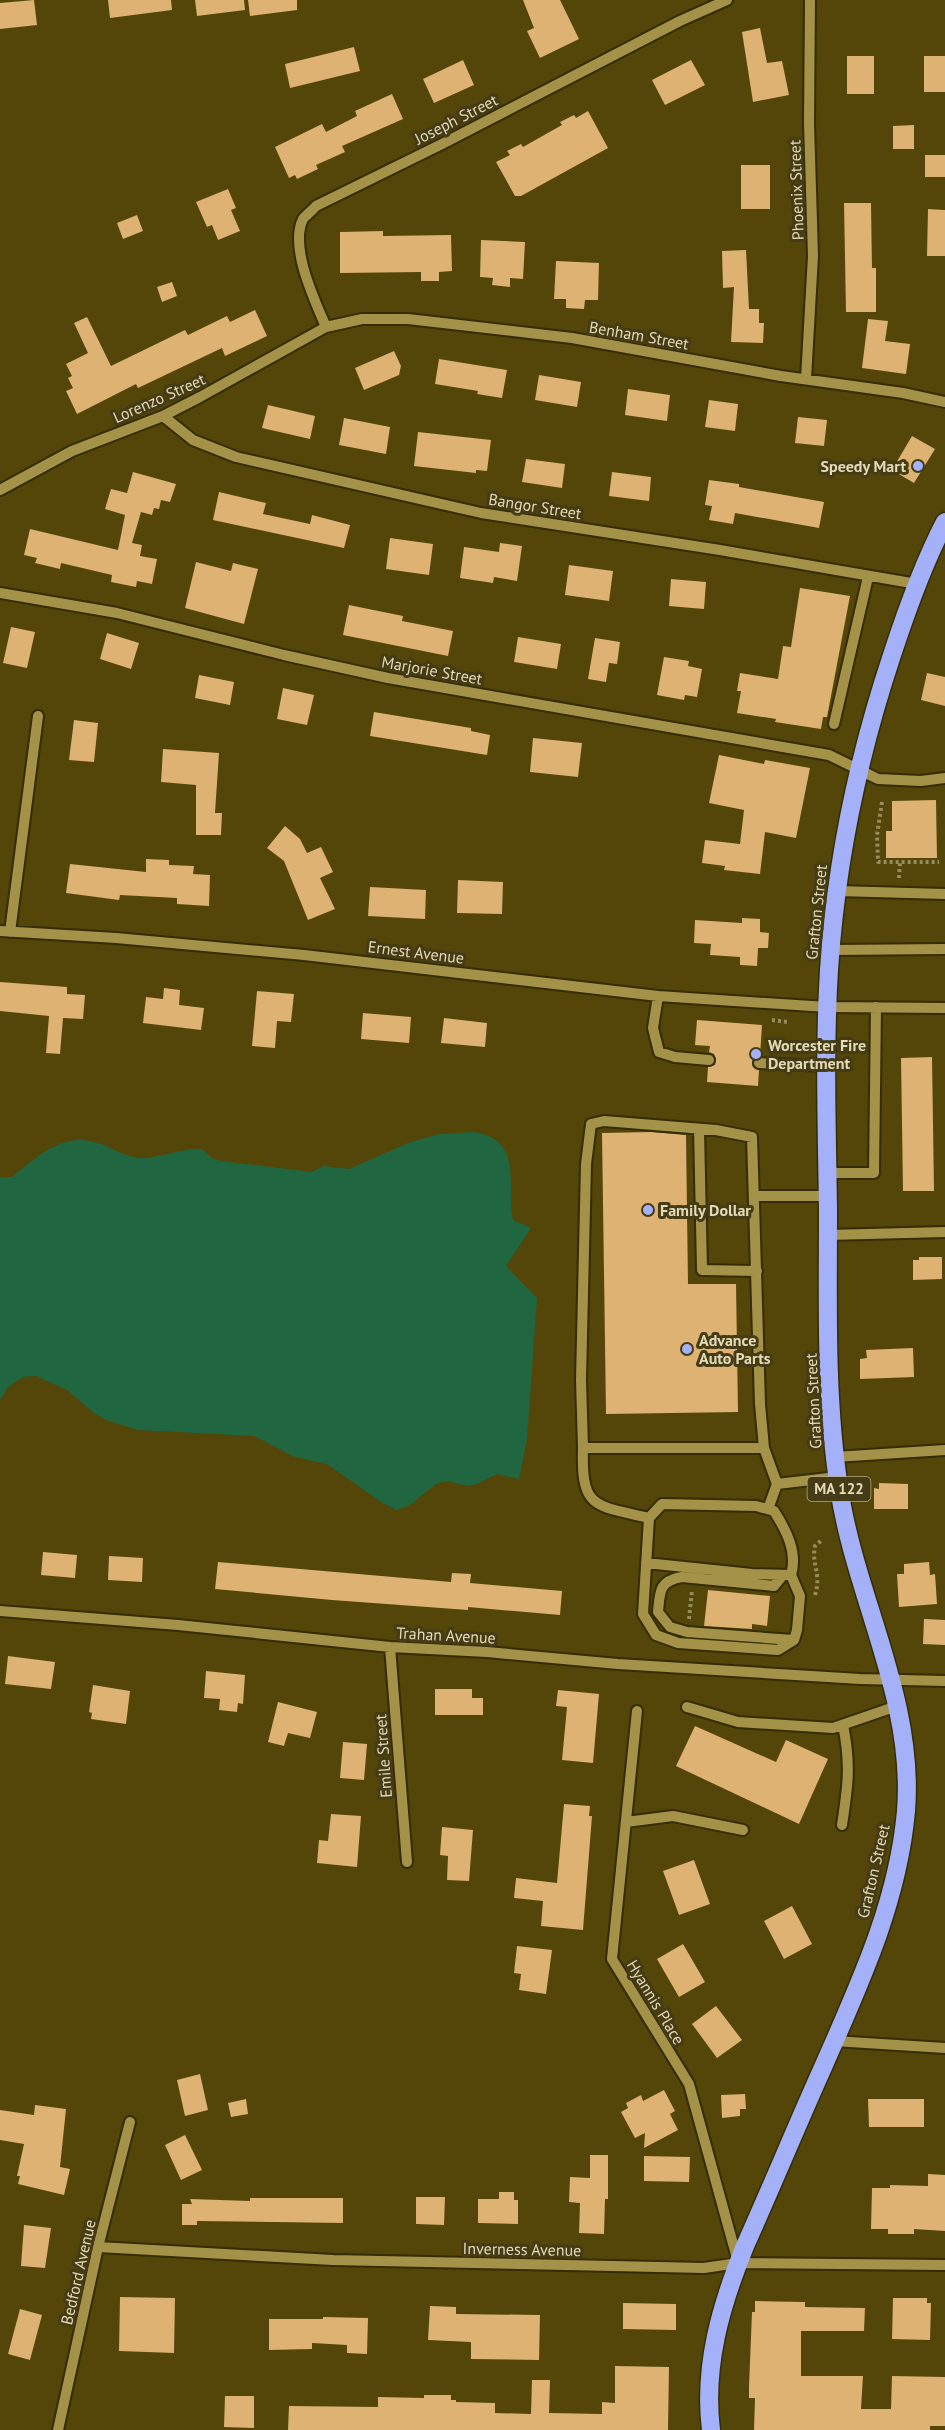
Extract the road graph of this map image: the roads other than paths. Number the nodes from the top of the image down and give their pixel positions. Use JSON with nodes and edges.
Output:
{"nodes":[{"id":1,"x":727,"y":0,"type":"edge"},
{"id":2,"x":810,"y":0,"type":"edge"},
{"id":3,"x":326,"y":327,"type":"junction"},
{"id":4,"x":806,"y":380,"type":"junction"},
{"id":5,"x":945,"y":402,"type":"edge"},
{"id":6,"x":162,"y":416,"type":"junction"},
{"id":7,"x":0,"y":490,"type":"edge"},
{"id":8,"x":945,"y":522,"type":"edge"},
{"id":9,"x":940,"y":544,"type":"edge"},
{"id":10,"x":868,"y":577,"type":"junction"},
{"id":11,"x":917,"y":584,"type":"junction"},
{"id":12,"x":0,"y":593,"type":"edge"},
{"id":13,"x":38,"y":716,"type":"dead end"},
{"id":14,"x":834,"y":724,"type":"dead end"},
{"id":15,"x":858,"y":770,"type":"junction"},
{"id":16,"x":945,"y":778,"type":"edge"},
{"id":17,"x":837,"y":891,"type":"junction"},
{"id":18,"x":945,"y":894,"type":"edge"},
{"id":19,"x":5,"y":931,"type":"edge"},
{"id":20,"x":831,"y":950,"type":"junction"},
{"id":21,"x":945,"y":950,"type":"edge"},
{"id":22,"x":658,"y":996,"type":"junction"},
{"id":23,"x":827,"y":1007,"type":"junction"},
{"id":24,"x":876,"y":1008,"type":"junction"},
{"id":25,"x":945,"y":1008,"type":"edge"},
{"id":26,"x":709,"y":1060,"type":"dead end"},
{"id":27,"x":759,"y":1063,"type":"dead end"},
{"id":28,"x":826,"y":1066,"type":"junction"},
{"id":29,"x":699,"y":1129,"type":"junction"},
{"id":30,"x":827,"y":1173,"type":"junction"},
{"id":31,"x":754,"y":1196,"type":"junction"},
{"id":32,"x":828,"y":1196,"type":"junction"},
{"id":33,"x":945,"y":1232,"type":"edge"},
{"id":34,"x":828,"y":1235,"type":"junction"},
{"id":35,"x":757,"y":1271,"type":"junction"},
{"id":36,"x":583,"y":1448,"type":"junction"},
{"id":37,"x":764,"y":1448,"type":"junction"},
{"id":38,"x":945,"y":1450,"type":"edge"},
{"id":39,"x":835,"y":1457,"type":"junction"},
{"id":40,"x":837,"y":1477,"type":"junction"},
{"id":41,"x":777,"y":1484,"type":"junction"},
{"id":42,"x":768,"y":1509,"type":"junction"},
{"id":43,"x":649,"y":1518,"type":"junction"},
{"id":44,"x":646,"y":1563,"type":"junction"},
{"id":45,"x":787,"y":1575,"type":"junction"},
{"id":46,"x":0,"y":1611,"type":"edge"},
{"id":47,"x":794,"y":1640,"type":"junction"},
{"id":48,"x":390,"y":1647,"type":"junction"},
{"id":49,"x":891,"y":1680,"type":"junction"},
{"id":50,"x":945,"y":1680,"type":"edge"},
{"id":51,"x":897,"y":1706,"type":"junction"},
{"id":52,"x":687,"y":1707,"type":"dead end"},
{"id":53,"x":637,"y":1711,"type":"dead end"},
{"id":54,"x":843,"y":1725,"type":"junction"},
{"id":55,"x":626,"y":1822,"type":"junction"},
{"id":56,"x":842,"y":1825,"type":"dead end"},
{"id":57,"x":743,"y":1830,"type":"dead end"},
{"id":58,"x":407,"y":1862,"type":"dead end"},
{"id":59,"x":834,"y":2041,"type":"junction"},
{"id":60,"x":945,"y":2048,"type":"edge"},
{"id":61,"x":130,"y":2122,"type":"dead end"},
{"id":62,"x":98,"y":2247,"type":"junction"},
{"id":63,"x":738,"y":2263,"type":"junction"},
{"id":64,"x":945,"y":2265,"type":"edge"},
{"id":65,"x":58,"y":2430,"type":"edge"},
{"id":66,"x":711,"y":2430,"type":"edge"}],
"edges":[{"from":1,"to":3,"type":"street","name":"Joseph Street"},
{"from":2,"to":4,"type":"street","name":"Phoenix Street"},
{"from":3,"to":4,"type":"street","name":"Benham Street"},
{"from":3,"to":6,"type":"street","name":"Lorenzo Street"},
{"from":4,"to":5,"type":"street","name":"Benham Street"},
{"from":6,"to":7,"type":"street","name":"Lorenzo Street"},
{"from":6,"to":10,"type":"street","name":"Bangor Street"},
{"from":8,"to":9,"type":"highway","name":"Grafton Street","number":"MA 122"},
{"from":9,"to":11,"type":"highway","name":"Grafton Street","number":"MA 122"},
{"from":10,"to":11,"type":"street","name":"Bangor Street"},
{"from":10,"to":14,"type":"street"},
{"from":11,"to":15,"type":"highway","name":"Grafton Street","number":"MA 122"},
{"from":12,"to":15,"type":"street","name":"Marjorie Street"},
{"from":13,"to":19,"type":"street"},
{"from":15,"to":16,"type":"street","name":"Marjorie Street"},
{"from":15,"to":17,"type":"highway","name":"Grafton Street","number":"MA 122"},
{"from":17,"to":18,"type":"street"},
{"from":17,"to":20,"type":"highway","name":"Grafton Street","number":"MA 122"},
{"from":19,"to":22,"type":"street","name":"Ernest Avenue"},
{"from":20,"to":21,"type":"street"},
{"from":20,"to":23,"type":"highway","name":"Grafton Street","number":"MA 122"},
{"from":22,"to":23,"type":"street","name":"Ernest Avenue"},
{"from":22,"to":26,"type":"street"},
{"from":23,"to":24,"type":"street","name":"Ernest Avenue"},
{"from":23,"to":28,"type":"highway","name":"Grafton Street","number":"MA 122"},
{"from":24,"to":25,"type":"street","name":"Ernest Avenue"},
{"from":24,"to":30,"type":"street"},
{"from":27,"to":28,"type":"street"},
{"from":28,"to":30,"type":"highway","name":"Grafton Street","number":"MA 122"},
{"from":29,"to":31,"type":"street"},
{"from":29,"to":35,"type":"street"},
{"from":29,"to":36,"type":"street"},
{"from":30,"to":32,"type":"highway","name":"Grafton Street","number":"MA 122"},
{"from":31,"to":32,"type":"street"},
{"from":31,"to":35,"type":"street"},
{"from":32,"to":34,"type":"highway","name":"Grafton Street","number":"MA 122"},
{"from":33,"to":34,"type":"street"},
{"from":34,"to":39,"type":"highway","name":"Grafton Street","number":"MA 122"},
{"from":35,"to":37,"type":"street"},
{"from":36,"to":37,"type":"street"},
{"from":36,"to":43,"type":"street"},
{"from":37,"to":41,"type":"street"},
{"from":38,"to":39,"type":"street"},
{"from":39,"to":40,"type":"highway","name":"Grafton Street","number":"MA 122"},
{"from":40,"to":41,"type":"street"},
{"from":40,"to":49,"type":"highway","name":"Grafton Street","number":"MA 122"},
{"from":41,"to":42,"type":"street"},
{"from":42,"to":43,"type":"street"},
{"from":42,"to":45,"type":"street"},
{"from":43,"to":44,"type":"street"},
{"from":44,"to":45,"type":"street"},
{"from":44,"to":47,"type":"street"},
{"from":45,"to":47,"type":"street"},
{"from":45,"to":47,"type":"street"},
{"from":46,"to":48,"type":"street","name":"Trahan Avenue"},
{"from":48,"to":49,"type":"street","name":"Trahan Avenue"},
{"from":48,"to":58,"type":"street","name":"Emile Street"},
{"from":49,"to":50,"type":"street","name":"Trahan Avenue"},
{"from":49,"to":51,"type":"highway","name":"Grafton Street","number":"MA 122"},
{"from":51,"to":54,"type":"street"},
{"from":51,"to":59,"type":"highway","name":"Grafton Street","number":"MA 122"},
{"from":52,"to":54,"type":"street"},
{"from":53,"to":55,"type":"street","name":"Hyannis Place"},
{"from":54,"to":56,"type":"street"},
{"from":55,"to":57,"type":"street"},
{"from":55,"to":63,"type":"street","name":"Hyannis Place"},
{"from":59,"to":60,"type":"street"},
{"from":59,"to":63,"type":"highway","name":"Grafton Street","number":"MA 122"},
{"from":61,"to":62,"type":"street","name":"Bedford Avenue"},
{"from":62,"to":63,"type":"street","name":"Inverness Avenue"},
{"from":62,"to":65,"type":"street","name":"Bedford Avenue"},
{"from":63,"to":64,"type":"street","name":"Inverness Avenue"},
{"from":63,"to":66,"type":"highway","name":"Grafton Street","number":"MA 122"}]}
